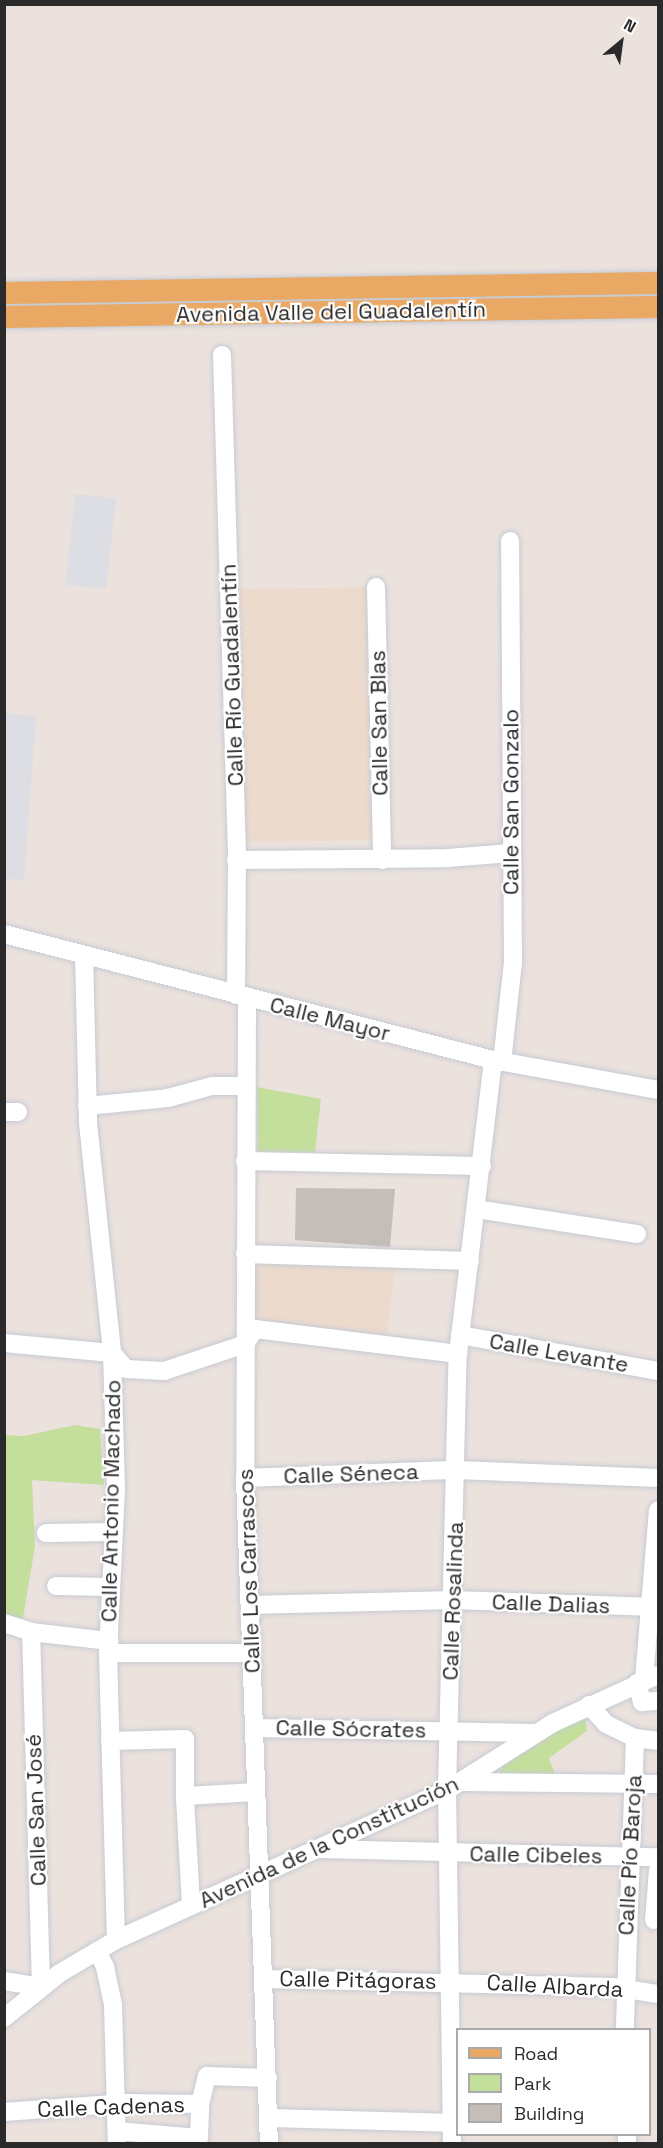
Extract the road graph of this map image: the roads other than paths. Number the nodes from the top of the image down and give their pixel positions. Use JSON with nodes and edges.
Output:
{"nodes":[{"id":1,"x":658,"y":283,"type":"edge"},
{"id":2,"x":4,"y":293,"type":"edge"},
{"id":3,"x":658,"y":307,"type":"edge"},
{"id":4,"x":4,"y":317,"type":"edge"},
{"id":5,"x":222,"y":355,"type":"dead end"},
{"id":6,"x":510,"y":541,"type":"dead end"},
{"id":7,"x":376,"y":587,"type":"dead end"},
{"id":8,"x":511,"y":853,"type":"junction"},
{"id":9,"x":236,"y":860,"type":"junction"},
{"id":10,"x":382,"y":860,"type":"junction"},
{"id":11,"x":4,"y":934,"type":"edge"},
{"id":12,"x":84,"y":955,"type":"junction"},
{"id":13,"x":241,"y":997,"type":"junction"},
{"id":14,"x":497,"y":1061,"type":"junction"},
{"id":15,"x":246,"y":1086,"type":"junction"},
{"id":16,"x":658,"y":1090,"type":"edge"},
{"id":17,"x":87,"y":1106,"type":"junction"},
{"id":18,"x":245,"y":1161,"type":"junction"},
{"id":19,"x":482,"y":1166,"type":"junction"},
{"id":20,"x":476,"y":1209,"type":"junction"},
{"id":21,"x":637,"y":1234,"type":"dead end"},
{"id":22,"x":245,"y":1254,"type":"junction"},
{"id":23,"x":470,"y":1261,"type":"junction"},
{"id":24,"x":460,"y":1335,"type":"junction"},
{"id":25,"x":4,"y":1343,"type":"edge"},
{"id":26,"x":245,"y":1344,"type":"junction"},
{"id":27,"x":112,"y":1353,"type":"junction"},
{"id":28,"x":458,"y":1354,"type":"junction"},
{"id":29,"x":658,"y":1371,"type":"edge"},
{"id":30,"x":457,"y":1470,"type":"junction"},
{"id":31,"x":245,"y":1478,"type":"junction"},
{"id":32,"x":658,"y":1478,"type":"edge"},
{"id":33,"x":658,"y":1511,"type":"edge"},
{"id":34,"x":113,"y":1532,"type":"junction"},
{"id":35,"x":46,"y":1533,"type":"dead end"},
{"id":36,"x":656,"y":1539,"type":"edge"},
{"id":37,"x":56,"y":1586,"type":"dead end"},
{"id":38,"x":111,"y":1587,"type":"junction"},
{"id":39,"x":453,"y":1600,"type":"junction"},
{"id":40,"x":652,"y":1604,"type":"edge"},
{"id":41,"x":250,"y":1605,"type":"junction"},
{"id":42,"x":4,"y":1623,"type":"edge"},
{"id":43,"x":31,"y":1632,"type":"junction"},
{"id":44,"x":108,"y":1647,"type":"junction"},
{"id":45,"x":251,"y":1653,"type":"junction"},
{"id":46,"x":646,"y":1680,"type":"edge"},
{"id":47,"x":658,"y":1701,"type":"edge"},
{"id":48,"x":589,"y":1705,"type":"junction"},
{"id":49,"x":254,"y":1728,"type":"junction"},
{"id":50,"x":448,"y":1731,"type":"junction"},
{"id":51,"x":536,"y":1732,"type":"junction"},
{"id":52,"x":635,"y":1738,"type":"junction"},
{"id":53,"x":110,"y":1741,"type":"junction"},
{"id":54,"x":658,"y":1741,"type":"edge"},
{"id":55,"x":634,"y":1784,"type":"junction"},
{"id":56,"x":658,"y":1784,"type":"edge"},
{"id":57,"x":455,"y":1786,"type":"junction"},
{"id":58,"x":256,"y":1792,"type":"junction"},
{"id":59,"x":185,"y":1796,"type":"junction"},
{"id":60,"x":317,"y":1849,"type":"junction"},
{"id":61,"x":450,"y":1854,"type":"junction"},
{"id":62,"x":629,"y":1855,"type":"junction"},
{"id":63,"x":658,"y":1857,"type":"edge"},
{"id":64,"x":658,"y":1870,"type":"edge"},
{"id":65,"x":261,"y":1873,"type":"junction"},
{"id":66,"x":191,"y":1905,"type":"junction"},
{"id":67,"x":656,"y":1921,"type":"edge"},
{"id":68,"x":628,"y":1922,"type":"junction"},
{"id":69,"x":116,"y":1940,"type":"junction"},
{"id":70,"x":97,"y":1951,"type":"junction"},
{"id":71,"x":264,"y":1979,"type":"junction"},
{"id":72,"x":4,"y":1981,"type":"edge"},
{"id":73,"x":452,"y":1982,"type":"junction"},
{"id":74,"x":41,"y":1987,"type":"junction"},
{"id":75,"x":624,"y":1989,"type":"junction"},
{"id":76,"x":658,"y":1994,"type":"edge"},
{"id":77,"x":4,"y":2018,"type":"edge"},
{"id":78,"x":625,"y":2028,"type":"edge"},
{"id":79,"x":268,"y":2078,"type":"junction"},
{"id":80,"x":200,"y":2104,"type":"junction"},
{"id":81,"x":115,"y":2105,"type":"junction"},
{"id":82,"x":4,"y":2112,"type":"edge"},
{"id":83,"x":269,"y":2118,"type":"junction"},
{"id":84,"x":455,"y":2123,"type":"edge"},
{"id":85,"x":117,"y":2137,"type":"edge"},
{"id":86,"x":268,"y":2144,"type":"edge"},
{"id":87,"x":452,"y":2144,"type":"edge"}],
"edges":[{"from":1,"to":2,"type":"main road","name":"Avenida Valle del Guadalentín"},
{"from":3,"to":4,"type":"main road","name":"Avenida Valle del Guadalentín"},
{"from":5,"to":9,"type":"street","name":"Calle Río Guadalentín"},
{"from":6,"to":8,"type":"street","name":"Calle San Gonzalo"},
{"from":7,"to":10,"type":"street","name":"Calle San Blas"},
{"from":8,"to":10,"type":"street"},
{"from":8,"to":14,"type":"street","name":"Calle San Gonzalo"},
{"from":9,"to":10,"type":"street"},
{"from":9,"to":13,"type":"street","name":"Calle Río Guadalentín"},
{"from":11,"to":12,"type":"street","name":"Calle Mayor"},
{"from":12,"to":13,"type":"street","name":"Calle Mayor"},
{"from":12,"to":17,"type":"street","name":"Calle Antonio Machado"},
{"from":13,"to":14,"type":"street","name":"Calle Mayor"},
{"from":13,"to":15,"type":"street","name":"Calle Los Carrascos"},
{"from":14,"to":16,"type":"street","name":"Calle Mayor"},
{"from":14,"to":19,"type":"street","name":"Calle Rosalinda"},
{"from":15,"to":17,"type":"street"},
{"from":15,"to":18,"type":"street","name":"Calle Los Carrascos"},
{"from":17,"to":27,"type":"street","name":"Calle Antonio Machado"},
{"from":18,"to":19,"type":"street"},
{"from":18,"to":22,"type":"street","name":"Calle Los Carrascos"},
{"from":19,"to":20,"type":"street","name":"Calle Rosalinda"},
{"from":20,"to":21,"type":"street"},
{"from":20,"to":23,"type":"street","name":"Calle Rosalinda"},
{"from":22,"to":23,"type":"street"},
{"from":22,"to":26,"type":"street","name":"Calle Los Carrascos"},
{"from":23,"to":24,"type":"street","name":"Calle Rosalinda"},
{"from":24,"to":28,"type":"street","name":"Calle Rosalinda"},
{"from":24,"to":29,"type":"street","name":"Calle Levante"},
{"from":25,"to":27,"type":"street"},
{"from":26,"to":27,"type":"street"},
{"from":26,"to":28,"type":"street"},
{"from":26,"to":31,"type":"street","name":"Calle Los Carrascos"},
{"from":27,"to":34,"type":"street","name":"Calle Antonio Machado"},
{"from":28,"to":30,"type":"street","name":"Calle Rosalinda"},
{"from":30,"to":31,"type":"street","name":"Calle Séneca"},
{"from":30,"to":32,"type":"street","name":"Calle Séneca"},
{"from":30,"to":39,"type":"street","name":"Calle Rosalinda"},
{"from":31,"to":41,"type":"street","name":"Calle Los Carrascos"},
{"from":33,"to":36,"type":"street"},
{"from":34,"to":35,"type":"street"},
{"from":34,"to":38,"type":"street","name":"Calle Antonio Machado"},
{"from":36,"to":40,"type":"street"},
{"from":37,"to":38,"type":"street"},
{"from":38,"to":44,"type":"street","name":"Calle Antonio Machado"},
{"from":39,"to":40,"type":"street","name":"Calle Dalias"},
{"from":39,"to":41,"type":"street","name":"Calle Dalias"},
{"from":39,"to":50,"type":"street","name":"Calle Rosalinda"},
{"from":40,"to":46,"type":"street"},
{"from":41,"to":45,"type":"street","name":"Calle Los Carrascos"},
{"from":42,"to":43,"type":"street"},
{"from":43,"to":44,"type":"street"},
{"from":43,"to":74,"type":"street","name":"Calle San José"},
{"from":44,"to":45,"type":"street"},
{"from":44,"to":53,"type":"street","name":"Calle Antonio Machado"},
{"from":45,"to":49,"type":"street","name":"Calle Los Carrascos"},
{"from":46,"to":47,"type":"street"},
{"from":46,"to":48,"type":"street","name":"Avenida de la Constitución"},
{"from":48,"to":51,"type":"street","name":"Avenida de la Constitución"},
{"from":48,"to":52,"type":"street"},
{"from":49,"to":50,"type":"street","name":"Calle Sócrates"},
{"from":49,"to":58,"type":"street","name":"Calle Los Carrascos"},
{"from":50,"to":51,"type":"street","name":"Calle Sócrates"},
{"from":50,"to":57,"type":"street","name":"Calle Rosalinda"},
{"from":51,"to":57,"type":"street","name":"Avenida de la Constitución"},
{"from":52,"to":54,"type":"street"},
{"from":52,"to":55,"type":"street","name":"Calle Pío Baroja"},
{"from":53,"to":59,"type":"street"},
{"from":53,"to":69,"type":"street","name":"Calle Antonio Machado"},
{"from":55,"to":56,"type":"street"},
{"from":55,"to":57,"type":"street"},
{"from":55,"to":62,"type":"street","name":"Calle Pío Baroja"},
{"from":57,"to":60,"type":"street","name":"Avenida de la Constitución"},
{"from":57,"to":61,"type":"street","name":"Calle Rosalinda"},
{"from":58,"to":59,"type":"street"},
{"from":58,"to":65,"type":"street","name":"Calle Los Carrascos"},
{"from":59,"to":66,"type":"street"},
{"from":60,"to":61,"type":"street","name":"Calle Cibeles"},
{"from":60,"to":65,"type":"street","name":"Avenida de la Constitución"},
{"from":61,"to":62,"type":"street","name":"Calle Cibeles"},
{"from":61,"to":73,"type":"street","name":"Calle Rosalinda"},
{"from":62,"to":63,"type":"street","name":"Calle Cibeles"},
{"from":62,"to":68,"type":"street","name":"Calle Pío Baroja"},
{"from":64,"to":67,"type":"street"},
{"from":65,"to":66,"type":"street","name":"Avenida de la Constitución"},
{"from":65,"to":71,"type":"street","name":"Calle Los Carrascos"},
{"from":66,"to":69,"type":"street","name":"Avenida de la Constitución"},
{"from":67,"to":68,"type":"street"},
{"from":68,"to":75,"type":"street","name":"Calle Pío Baroja"},
{"from":69,"to":70,"type":"street","name":"Avenida de la Constitución"},
{"from":70,"to":74,"type":"street","name":"Avenida de la Constitución"},
{"from":70,"to":81,"type":"street"},
{"from":71,"to":73,"type":"street","name":"Calle Pitágoras"},
{"from":71,"to":79,"type":"street","name":"Calle Los Carrascos"},
{"from":72,"to":74,"type":"street"},
{"from":73,"to":75,"type":"street","name":"Calle Albarda"},
{"from":73,"to":84,"type":"street","name":"Calle Rosalinda"},
{"from":74,"to":77,"type":"street","name":"Avenida de la Constitución"},
{"from":75,"to":76,"type":"street","name":"Calle Albarda"},
{"from":75,"to":78,"type":"street","name":"Calle Pío Baroja"},
{"from":79,"to":80,"type":"street","name":"Calle Cadenas"},
{"from":79,"to":83,"type":"street","name":"Calle Los Carrascos"},
{"from":80,"to":81,"type":"street","name":"Calle Cadenas"},
{"from":80,"to":85,"type":"street"},
{"from":81,"to":82,"type":"street","name":"Calle Cadenas"},
{"from":81,"to":85,"type":"street"},
{"from":83,"to":84,"type":"street"},
{"from":83,"to":86,"type":"street","name":"Calle Los Carrascos"},
{"from":84,"to":87,"type":"street","name":"Calle Rosalinda"}]}
